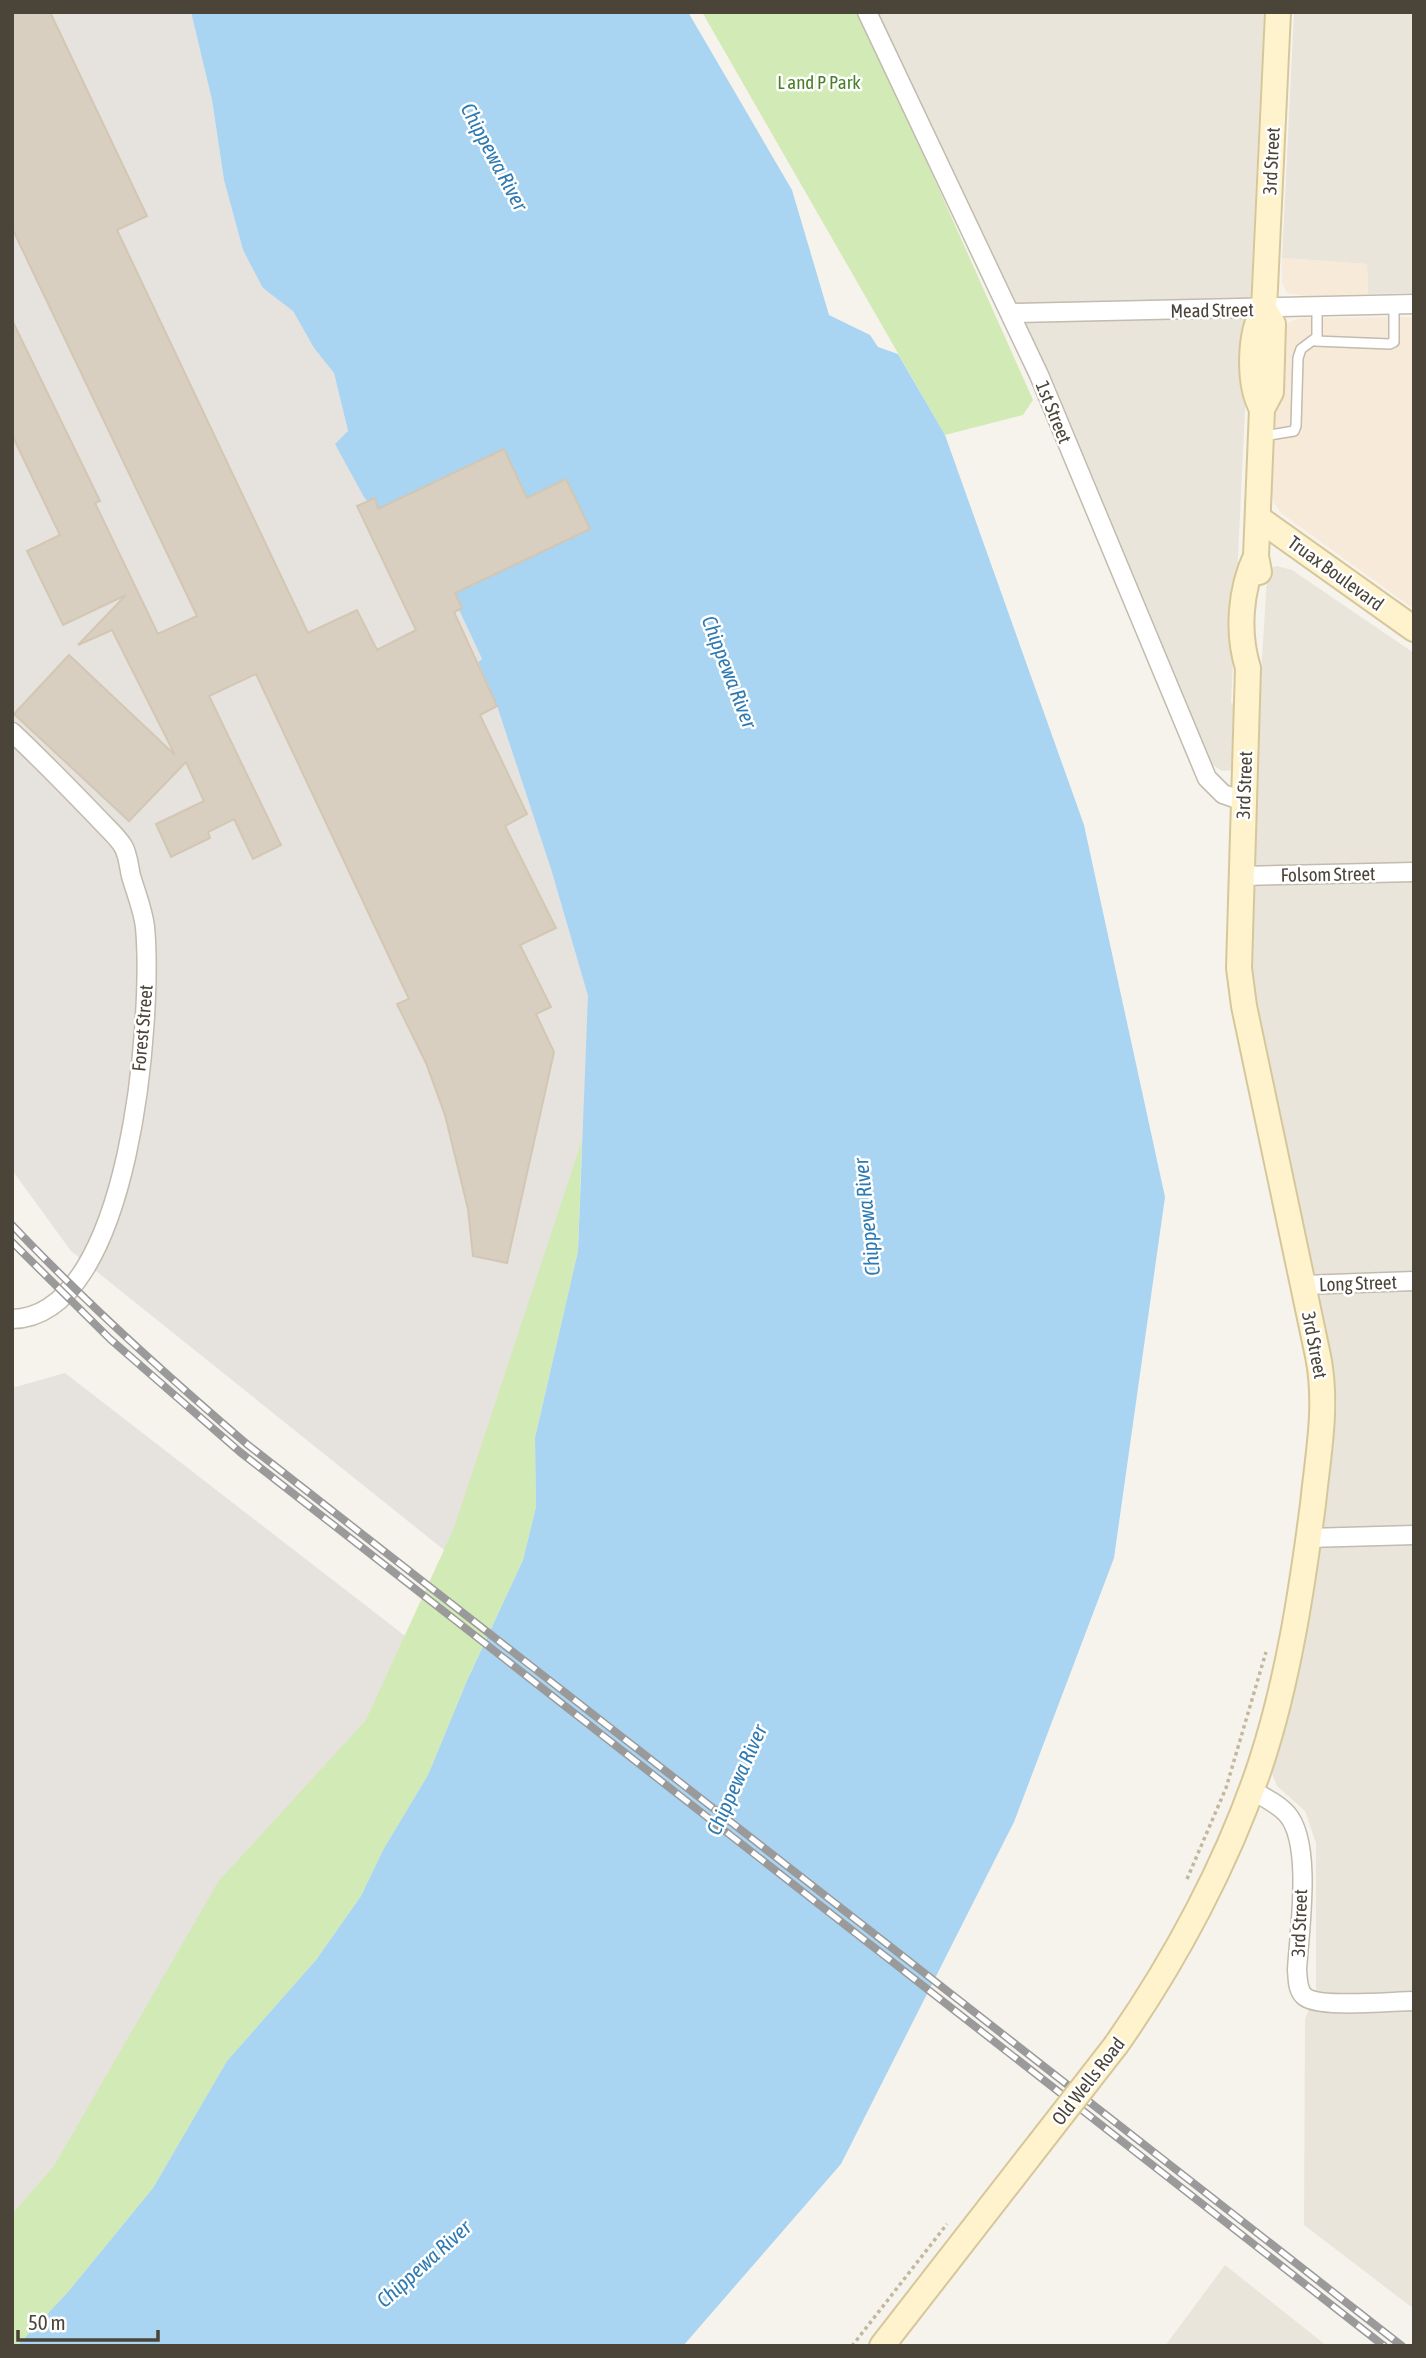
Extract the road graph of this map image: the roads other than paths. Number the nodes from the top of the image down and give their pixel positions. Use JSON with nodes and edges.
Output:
{"nodes":[{"id":1,"x":867,"y":12,"type":"edge"},
{"id":2,"x":1278,"y":12,"type":"edge"},
{"id":3,"x":1414,"y":304,"type":"edge"},
{"id":4,"x":1394,"y":305,"type":"junction"},
{"id":5,"x":1317,"y":306,"type":"junction"},
{"id":6,"x":1264,"y":309,"type":"junction"},
{"id":7,"x":1011,"y":313,"type":"junction"},
{"id":8,"x":1315,"y":341,"type":"junction"},
{"id":9,"x":1262,"y":436,"type":"junction"},
{"id":10,"x":1258,"y":518,"type":"junction"},
{"id":11,"x":1414,"y":629,"type":"edge"},
{"id":12,"x":12,"y":732,"type":"edge"},
{"id":13,"x":1243,"y":801,"type":"junction"},
{"id":14,"x":1414,"y":872,"type":"edge"},
{"id":15,"x":1242,"y":876,"type":"junction"},
{"id":16,"x":1414,"y":1281,"type":"edge"},
{"id":17,"x":1303,"y":1284,"type":"junction"},
{"id":18,"x":12,"y":1319,"type":"edge"},
{"id":19,"x":1414,"y":1535,"type":"edge"},
{"id":20,"x":1308,"y":1538,"type":"junction"},
{"id":21,"x":1251,"y":1790,"type":"junction"},
{"id":22,"x":1414,"y":2001,"type":"edge"},
{"id":23,"x":882,"y":2346,"type":"edge"}],
"edges":[{"from":1,"to":7,"type":"street","name":"1st Street"},
{"from":2,"to":6,"type":"street","name":"3rd Street"},
{"from":3,"to":4,"type":"street","name":"Mead Street"},
{"from":4,"to":5,"type":"street","name":"Mead Street"},
{"from":4,"to":8,"type":"lane"},
{"from":5,"to":6,"type":"street","name":"Mead Street"},
{"from":5,"to":8,"type":"lane"},
{"from":6,"to":7,"type":"street","name":"Mead Street"},
{"from":6,"to":9,"type":"street","name":"3rd Street"},
{"from":7,"to":13,"type":"street","name":"1st Street"},
{"from":8,"to":9,"type":"lane"},
{"from":9,"to":10,"type":"street","name":"3rd Street"},
{"from":10,"to":11,"type":"street","name":"Truax Boulevard"},
{"from":10,"to":13,"type":"street","name":"3rd Street"},
{"from":12,"to":18,"type":"street","name":"Forest Street"},
{"from":13,"to":15,"type":"street","name":"3rd Street"},
{"from":14,"to":15,"type":"street","name":"Folsom Street"},
{"from":15,"to":17,"type":"street","name":"3rd Street"},
{"from":16,"to":17,"type":"street","name":"Long Street"},
{"from":17,"to":20,"type":"street","name":"3rd Street"},
{"from":19,"to":20,"type":"street"},
{"from":20,"to":21,"type":"street","name":"3rd Street"},
{"from":21,"to":22,"type":"street","name":"3rd Street"},
{"from":21,"to":23,"type":"street","name":"Old Wells Road","bridge":true}]}
